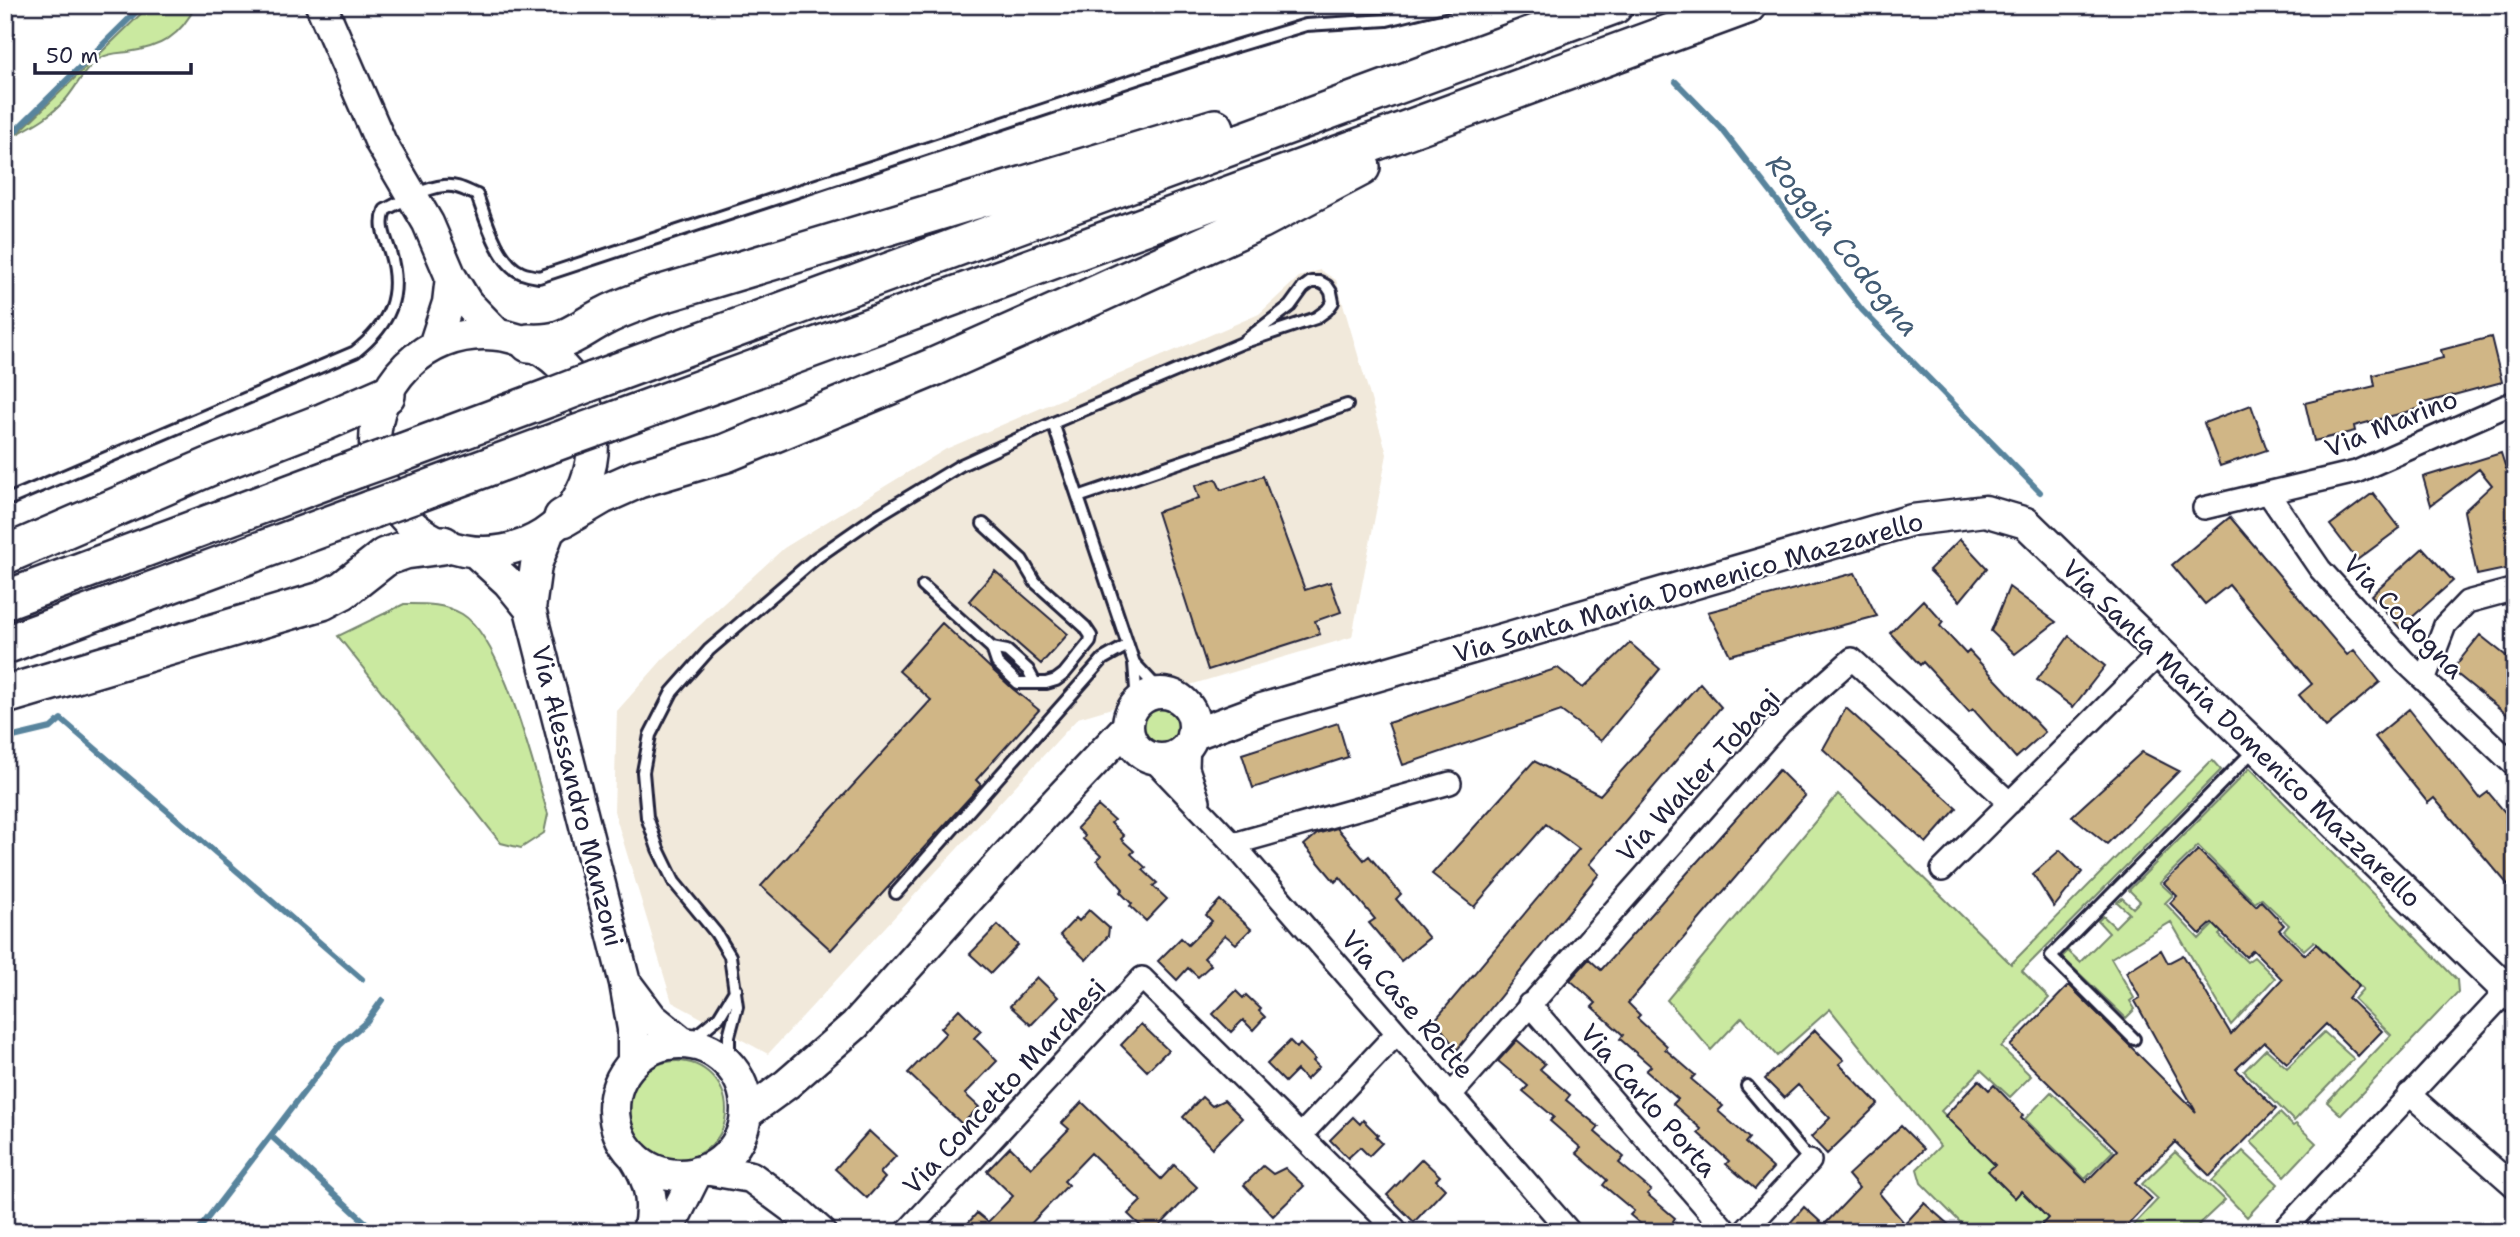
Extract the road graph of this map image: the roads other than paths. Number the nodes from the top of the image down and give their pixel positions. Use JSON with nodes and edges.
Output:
{"nodes":[{"id":1,"x":321,"y":5,"type":"edge"},
{"id":2,"x":1448,"y":5,"type":"edge"},
{"id":3,"x":1614,"y":5,"type":"edge"},
{"id":4,"x":1747,"y":5,"type":"edge"},
{"id":5,"x":1472,"y":57,"type":"junction"},
{"id":6,"x":1489,"y":100,"type":"junction"},
{"id":7,"x":412,"y":197,"type":"junction"},
{"id":8,"x":451,"y":277,"type":"junction"},
{"id":9,"x":513,"y":339,"type":"junction"},
{"id":10,"x":1242,"y":342,"type":"junction"},
{"id":11,"x":435,"y":346,"type":"junction"},
{"id":12,"x":386,"y":395,"type":"junction"},
{"id":13,"x":2515,"y":401,"type":"edge"},
{"id":14,"x":1348,"y":405,"type":"dead end"},
{"id":15,"x":1053,"y":423,"type":"junction"},
{"id":16,"x":2268,"y":493,"type":"junction"},
{"id":17,"x":1077,"y":497,"type":"junction"},
{"id":18,"x":5,"y":501,"type":"edge"},
{"id":19,"x":2204,"y":508,"type":"dead end"},
{"id":20,"x":983,"y":524,"type":"dead end"},
{"id":21,"x":556,"y":525,"type":"junction"},
{"id":22,"x":459,"y":549,"type":"junction"},
{"id":23,"x":5,"y":555,"type":"edge"},
{"id":24,"x":923,"y":586,"type":"dead end"},
{"id":25,"x":2515,"y":589,"type":"edge"},
{"id":26,"x":5,"y":600,"type":"edge"},
{"id":27,"x":530,"y":609,"type":"junction"},
{"id":28,"x":5,"y":645,"type":"edge"},
{"id":29,"x":1128,"y":645,"type":"junction"},
{"id":30,"x":2160,"y":653,"type":"junction"},
{"id":31,"x":1134,"y":663,"type":"junction"},
{"id":32,"x":2424,"y":680,"type":"junction"},
{"id":33,"x":5,"y":695,"type":"edge"},
{"id":34,"x":1153,"y":707,"type":"junction"},
{"id":35,"x":1262,"y":709,"type":"junction"},
{"id":36,"x":1191,"y":738,"type":"junction"},
{"id":37,"x":2256,"y":748,"type":"junction"},
{"id":38,"x":1149,"y":756,"type":"junction"},
{"id":39,"x":2515,"y":766,"type":"edge"},
{"id":40,"x":1078,"y":781,"type":"junction"},
{"id":41,"x":1450,"y":783,"type":"dead end"},
{"id":42,"x":2010,"y":803,"type":"junction"},
{"id":43,"x":1205,"y":813,"type":"junction"},
{"id":44,"x":1233,"y":844,"type":"junction"},
{"id":45,"x":1942,"y":870,"type":"dead end"},
{"id":46,"x":896,"y":893,"type":"dead end"},
{"id":47,"x":625,"y":983,"type":"junction"},
{"id":48,"x":736,"y":989,"type":"junction"},
{"id":49,"x":2512,"y":990,"type":"edge"},
{"id":50,"x":1529,"y":1004,"type":"junction"},
{"id":51,"x":1396,"y":1033,"type":"junction"},
{"id":52,"x":2134,"y":1038,"type":"dead end"},
{"id":53,"x":685,"y":1043,"type":"junction"},
{"id":54,"x":812,"y":1061,"type":"junction"},
{"id":55,"x":633,"y":1063,"type":"junction"},
{"id":56,"x":730,"y":1066,"type":"junction"},
{"id":57,"x":1747,"y":1086,"type":"dead end"},
{"id":58,"x":2409,"y":1094,"type":"junction"},
{"id":59,"x":1450,"y":1096,"type":"junction"},
{"id":60,"x":745,"y":1119,"type":"junction"},
{"id":61,"x":1302,"y":1134,"type":"junction"},
{"id":62,"x":634,"y":1156,"type":"junction"},
{"id":63,"x":1810,"y":1161,"type":"joint"},
{"id":64,"x":701,"y":1171,"type":"junction"},
{"id":65,"x":2515,"y":1186,"type":"edge"},
{"id":66,"x":793,"y":1208,"type":"junction"},
{"id":67,"x":1393,"y":1230,"type":"edge"},
{"id":68,"x":648,"y":1232,"type":"edge"},
{"id":69,"x":667,"y":1232,"type":"edge"},
{"id":70,"x":820,"y":1232,"type":"edge"},
{"id":71,"x":906,"y":1232,"type":"edge"},
{"id":72,"x":1570,"y":1232,"type":"edge"},
{"id":73,"x":1727,"y":1232,"type":"edge"},
{"id":74,"x":1744,"y":1232,"type":"edge"},
{"id":75,"x":2282,"y":1232,"type":"edge"}],
"edges":[{"from":1,"to":7,"type":"street"},
{"from":2,"to":7,"type":"lane"},
{"from":3,"to":5,"type":"highway"},
{"from":4,"to":6,"type":"highway"},
{"from":5,"to":9,"type":"highway"},
{"from":5,"to":26,"type":"highway","bridge":true},
{"from":6,"to":21,"type":"highway"},
{"from":6,"to":28,"type":"highway","bridge":true},
{"from":7,"to":8,"type":"street"},
{"from":7,"to":18,"type":"lane"},
{"from":8,"to":9,"type":"street"},
{"from":8,"to":11,"type":"street"},
{"from":9,"to":11,"type":"street"},
{"from":9,"to":21,"type":"street"},
{"from":10,"to":10,"type":"lane"},
{"from":10,"to":15,"type":"lane"},
{"from":11,"to":12,"type":"street"},
{"from":12,"to":22,"type":"street"},
{"from":12,"to":23,"type":"highway"},
{"from":13,"to":16,"type":"street","name":"Via Marino"},
{"from":14,"to":17,"type":"lane"},
{"from":15,"to":17,"type":"lane"},
{"from":15,"to":48,"type":"lane"},
{"from":16,"to":19,"type":"street","name":"Via Marino"},
{"from":16,"to":32,"type":"street","name":"Via Codogna"},
{"from":17,"to":29,"type":"lane"},
{"from":20,"to":24,"type":"lane"},
{"from":21,"to":22,"type":"street"},
{"from":21,"to":27,"type":"street","name":"Via Alessandro Manzoni"},
{"from":22,"to":27,"type":"street","name":"Via Alessandro Manzoni"},
{"from":22,"to":33,"type":"highway"},
{"from":25,"to":32,"type":"street"},
{"from":27,"to":47,"type":"street","name":"Via Alessandro Manzoni"},
{"from":29,"to":31,"type":"lane"},
{"from":29,"to":46,"type":"lane"},
{"from":30,"to":35,"type":"street","name":"Via Santa Maria Domenico Mazzarello"},
{"from":30,"to":37,"type":"street","name":"Via Santa Maria Domenico Mazzarello"},
{"from":30,"to":42,"type":"street"},
{"from":31,"to":34,"type":"lane"},
{"from":31,"to":34,"type":"lane"},
{"from":32,"to":39,"type":"street","name":"Via Codogna"},
{"from":34,"to":35,"type":"street","name":"Via Santa Maria Domenico Mazzarello"},
{"from":34,"to":36,"type":"street"},
{"from":34,"to":38,"type":"street"},
{"from":34,"to":40,"type":"street"},
{"from":35,"to":36,"type":"street","name":"Via Santa Maria Domenico Mazzarello"},
{"from":36,"to":38,"type":"street"},
{"from":36,"to":43,"type":"street","name":"Via Case Rotte"},
{"from":37,"to":49,"type":"street","name":"Via Santa Maria Domenico Mazzarello"},
{"from":37,"to":52,"type":"lane"},
{"from":38,"to":40,"type":"street"},
{"from":38,"to":43,"type":"street","name":"Via Case Rotte"},
{"from":40,"to":54,"type":"street"},
{"from":41,"to":44,"type":"street"},
{"from":42,"to":45,"type":"street"},
{"from":42,"to":50,"type":"street","name":"Via Walter Tobagi"},
{"from":43,"to":44,"type":"street","name":"Via Case Rotte"},
{"from":44,"to":51,"type":"street","name":"Via Case Rotte"},
{"from":47,"to":53,"type":"street","name":"Via Alessandro Manzoni"},
{"from":47,"to":55,"type":"street","name":"Via Alessandro Manzoni"},
{"from":48,"to":53,"type":"lane"},
{"from":48,"to":56,"type":"lane"},
{"from":49,"to":58,"type":"street"},
{"from":50,"to":59,"type":"street","name":"Via Walter Tobagi"},
{"from":50,"to":73,"type":"street","name":"Via Carlo Porta"},
{"from":51,"to":59,"type":"street","name":"Via Case Rotte"},
{"from":51,"to":61,"type":"street"},
{"from":53,"to":55,"type":"street"},
{"from":53,"to":56,"type":"street"},
{"from":54,"to":56,"type":"street"},
{"from":54,"to":60,"type":"street"},
{"from":55,"to":62,"type":"street"},
{"from":56,"to":60,"type":"street"},
{"from":57,"to":63,"type":"lane"},
{"from":58,"to":65,"type":"street"},
{"from":58,"to":75,"type":"street"},
{"from":59,"to":72,"type":"street","name":"Via Case Rotte"},
{"from":60,"to":64,"type":"street"},
{"from":60,"to":66,"type":"street"},
{"from":61,"to":67,"type":"street"},
{"from":61,"to":71,"type":"street","name":"Via Concetto Marchesi"},
{"from":62,"to":64,"type":"street"},
{"from":62,"to":68,"type":"street"},
{"from":63,"to":74,"type":"street"},
{"from":64,"to":66,"type":"street"},
{"from":64,"to":69,"type":"street"},
{"from":66,"to":70,"type":"street"}]}
